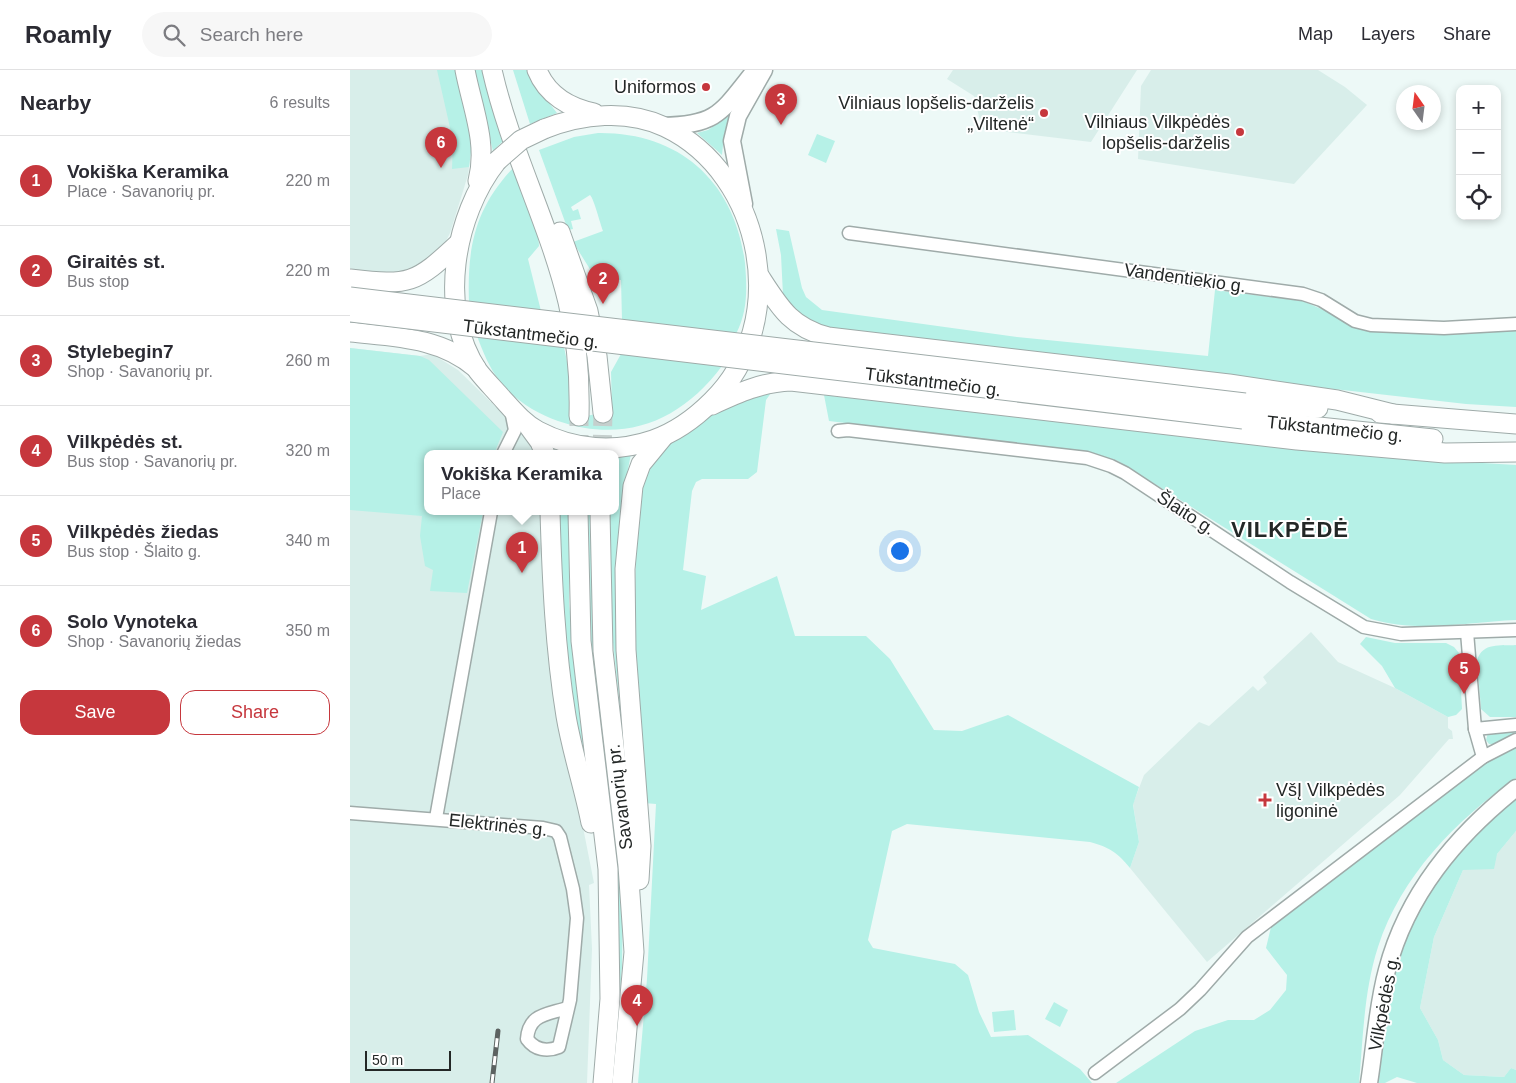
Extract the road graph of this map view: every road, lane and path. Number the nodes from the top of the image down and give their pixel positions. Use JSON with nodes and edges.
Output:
{"nodes":[{"id":1,"x":464,"y":70,"type":"edge"},
{"id":2,"x":492,"y":70,"type":"edge"},
{"id":3,"x":504,"y":70,"type":"edge"},
{"id":4,"x":538,"y":70,"type":"edge"},
{"id":5,"x":755,"y":70,"type":"edge"},
{"id":6,"x":764,"y":70,"type":"edge"},
{"id":7,"x":508,"y":108,"type":"junction"},
{"id":8,"x":606,"y":116,"type":"junction"},
{"id":9,"x":663,"y":126,"type":"junction"},
{"id":10,"x":476,"y":191,"type":"junction"},
{"id":11,"x":750,"y":228,"type":"junction"},
{"id":12,"x":849,"y":233,"type":"dead end"},
{"id":13,"x":459,"y":243,"type":"junction"},
{"id":14,"x":760,"y":277,"type":"junction"},
{"id":15,"x":350,"y":280,"type":"edge"},
{"id":16,"x":350,"y":297,"type":"edge"},
{"id":17,"x":350,"y":312,"type":"edge"},
{"id":18,"x":1516,"y":324,"type":"edge"},
{"id":19,"x":350,"y":332,"type":"edge"},
{"id":20,"x":478,"y":370,"type":"junction"},
{"id":21,"x":510,"y":406,"type":"junction"},
{"id":22,"x":704,"y":409,"type":"junction"},
{"id":23,"x":1244,"y":411,"type":"junction"},
{"id":24,"x":603,"y":414,"type":"tunnel mouth"},
{"id":25,"x":1393,"y":414,"type":"junction"},
{"id":26,"x":579,"y":416,"type":"tunnel mouth"},
{"id":27,"x":527,"y":424,"type":"junction"},
{"id":28,"x":1516,"y":424,"type":"edge"},
{"id":29,"x":838,"y":431,"type":"dead end"},
{"id":30,"x":664,"y":436,"type":"junction"},
{"id":31,"x":511,"y":441,"type":"junction"},
{"id":32,"x":1516,"y":447,"type":"edge"},
{"id":33,"x":505,"y":450,"type":"edge"},
{"id":34,"x":542,"y":450,"type":"edge"},
{"id":35,"x":543,"y":450,"type":"edge"},
{"id":36,"x":1516,"y":452,"type":"edge"},
{"id":37,"x":490,"y":515,"type":"edge"},
{"id":38,"x":550,"y":515,"type":"edge"},
{"id":39,"x":578,"y":515,"type":"edge"},
{"id":40,"x":600,"y":515,"type":"edge"},
{"id":41,"x":1516,"y":630,"type":"edge"},
{"id":42,"x":1467,"y":632,"type":"junction"},
{"id":43,"x":1516,"y":725,"type":"edge"},
{"id":44,"x":1474,"y":729,"type":"junction"},
{"id":45,"x":1516,"y":740,"type":"edge"},
{"id":46,"x":1483,"y":756,"type":"junction"},
{"id":47,"x":1516,"y":788,"type":"edge"},
{"id":48,"x":350,"y":813,"type":"edge"},
{"id":49,"x":436,"y":818,"type":"junction"},
{"id":50,"x":609,"y":897,"type":"junction"},
{"id":51,"x":634,"y":952,"type":"junction"},
{"id":52,"x":567,"y":1008,"type":"dead end"},
{"id":53,"x":1095,"y":1073,"type":"dead end"},
{"id":54,"x":603,"y":1083,"type":"edge"},
{"id":55,"x":622,"y":1083,"type":"edge"},
{"id":56,"x":1369,"y":1083,"type":"edge"}],
"edges":[{"from":1,"to":10,"type":"highway"},
{"from":2,"to":7,"type":"highway"},
{"from":3,"to":7,"type":"highway"},
{"from":4,"to":8,"type":"highway"},
{"from":5,"to":9,"type":"main road"},
{"from":6,"to":11,"type":"main road"},
{"from":7,"to":24,"type":"highway"},
{"from":7,"to":26,"type":"highway"},
{"from":8,"to":9,"type":"highway"},
{"from":8,"to":10,"type":"highway","bridge":true},
{"from":9,"to":11,"type":"highway"},
{"from":10,"to":13,"type":"highway"},
{"from":11,"to":14,"type":"highway"},
{"from":12,"to":18,"type":"street","name":"Vandentiekio g."},
{"from":13,"to":15,"type":"highway"},
{"from":13,"to":20,"type":"highway"},
{"from":14,"to":22,"type":"highway"},
{"from":14,"to":25,"type":"highway"},
{"from":16,"to":23,"type":"highway","name":"Tūkstantmečio g.","bridge":true},
{"from":17,"to":23,"type":"highway","name":"Tūkstantmečio g.","bridge":true},
{"from":19,"to":20,"type":"highway"},
{"from":20,"to":21,"type":"highway"},
{"from":21,"to":27,"type":"highway"},
{"from":21,"to":31,"type":"street"},
{"from":22,"to":30,"type":"highway"},
{"from":22,"to":36,"type":"highway"},
{"from":23,"to":25,"type":"highway","name":"Tūkstantmečio g."},
{"from":23,"to":32,"type":"highway","name":"Tūkstantmečio g."},
{"from":25,"to":28,"type":"highway","name":"Tūkstantmečio g."},
{"from":27,"to":30,"type":"highway"},
{"from":27,"to":35,"type":"highway"},
{"from":29,"to":42,"type":"street","name":"Šlaito g."},
{"from":30,"to":51,"type":"highway"},
{"from":31,"to":33,"type":"street"},
{"from":31,"to":34,"type":"street"},
{"from":37,"to":49,"type":"street"},
{"from":38,"to":50,"type":"highway"},
{"from":39,"to":50,"type":"highway","name":"Savanorių pr."},
{"from":40,"to":51,"type":"highway","name":"Savanorių pr."},
{"from":41,"to":42,"type":"street","name":"Šlaito g."},
{"from":42,"to":44,"type":"street"},
{"from":43,"to":44,"type":"street"},
{"from":44,"to":46,"type":"street"},
{"from":45,"to":46,"type":"street"},
{"from":46,"to":53,"type":"street"},
{"from":47,"to":56,"type":"main road","name":"Vilkpėdės g."},
{"from":48,"to":49,"type":"street","name":"Elektrinės g."},
{"from":49,"to":52,"type":"street","name":"Elektrinės g."},
{"from":50,"to":54,"type":"highway","name":"Savanorių pr."},
{"from":51,"to":55,"type":"highway","name":"Savanorių pr."}]}
